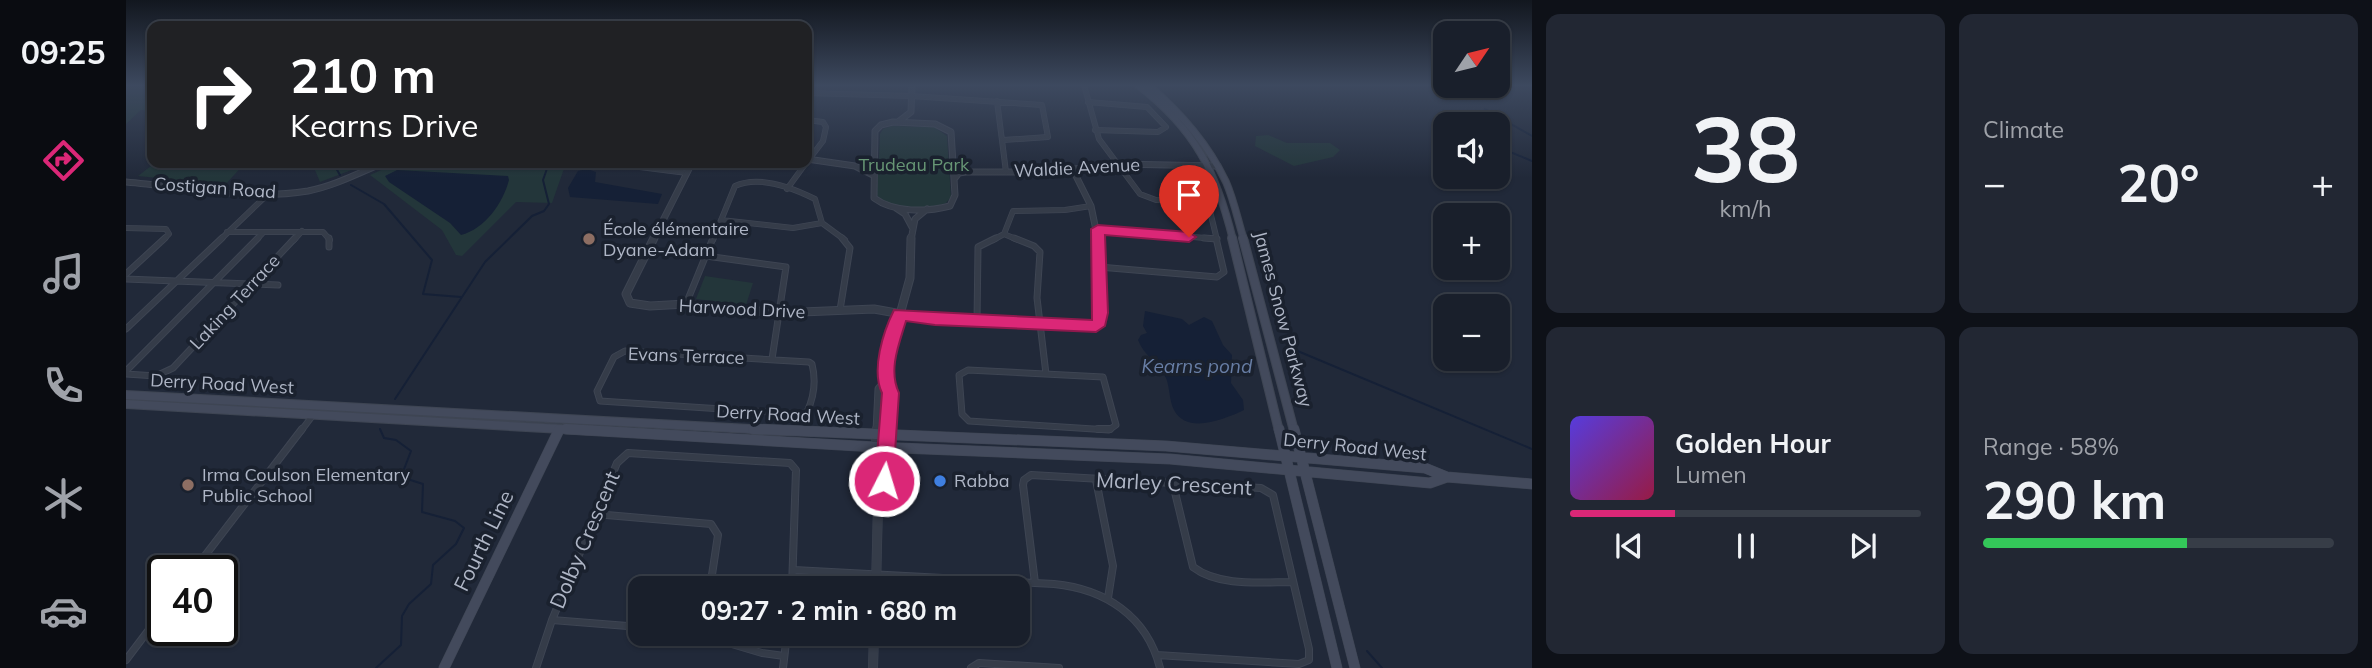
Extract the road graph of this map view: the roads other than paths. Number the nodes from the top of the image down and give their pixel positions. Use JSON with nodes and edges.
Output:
{"nodes":[{"id":1,"x":906,"y":116,"type":"edge"},
{"id":2,"x":916,"y":116,"type":"edge"},
{"id":3,"x":999,"y":116,"type":"edge"},
{"id":4,"x":1045,"y":116,"type":"edge"},
{"id":5,"x":1091,"y":116,"type":"edge"},
{"id":6,"x":1156,"y":116,"type":"edge"},
{"id":7,"x":1174,"y":116,"type":"edge"},
{"id":8,"x":1182,"y":116,"type":"edge"},
{"id":9,"x":812,"y":121,"type":"edge"},
{"id":10,"x":897,"y":123,"type":"junction"},
{"id":11,"x":924,"y":124,"type":"junction"},
{"id":12,"x":1095,"y":130,"type":"junction"},
{"id":13,"x":1003,"y":140,"type":"junction"},
{"id":14,"x":812,"y":155,"type":"edge"},
{"id":15,"x":874,"y":160,"type":"junction"},
{"id":16,"x":953,"y":161,"type":"junction"},
{"id":17,"x":812,"y":162,"type":"edge"},
{"id":18,"x":1118,"y":164,"type":"junction"},
{"id":19,"x":855,"y":166,"type":"junction"},
{"id":20,"x":1214,"y":166,"type":"junction"},
{"id":21,"x":371,"y":168,"type":"edge"},
{"id":22,"x":648,"y":168,"type":"edge"},
{"id":23,"x":690,"y":168,"type":"edge"},
{"id":24,"x":802,"y":168,"type":"edge"},
{"id":25,"x":1073,"y":170,"type":"junction"},
{"id":26,"x":977,"y":171,"type":"junction"},
{"id":27,"x":1006,"y":172,"type":"junction"},
{"id":28,"x":687,"y":173,"type":"junction"},
{"id":29,"x":873,"y":175,"type":"junction"},
{"id":30,"x":954,"y":179,"type":"junction"},
{"id":31,"x":126,"y":182,"type":"edge"},
{"id":32,"x":787,"y":189,"type":"junction"},
{"id":33,"x":268,"y":193,"type":"junction"},
{"id":34,"x":1091,"y":206,"type":"junction"},
{"id":35,"x":895,"y":208,"type":"junction"},
{"id":36,"x":927,"y":209,"type":"junction"},
{"id":37,"x":721,"y":220,"type":"junction"},
{"id":38,"x":822,"y":223,"type":"junction"},
{"id":39,"x":912,"y":226,"type":"junction"},
{"id":40,"x":126,"y":228,"type":"edge"},
{"id":41,"x":1098,"y":229,"type":"junction"},
{"id":42,"x":227,"y":232,"type":"junction"},
{"id":43,"x":302,"y":232,"type":"junction"},
{"id":44,"x":262,"y":234,"type":"junction"},
{"id":45,"x":1004,"y":234,"type":"junction"},
{"id":46,"x":1217,"y":239,"type":"junction"},
{"id":47,"x":329,"y":247,"type":"dead end"},
{"id":48,"x":706,"y":256,"type":"junction"},
{"id":49,"x":1099,"y":267,"type":"junction"},
{"id":50,"x":126,"y":276,"type":"edge"},
{"id":51,"x":176,"y":282,"type":"junction"},
{"id":52,"x":213,"y":284,"type":"junction"},
{"id":53,"x":252,"y":284,"type":"junction"},
{"id":54,"x":278,"y":285,"type":"dead end"},
{"id":55,"x":686,"y":304,"type":"junction"},
{"id":56,"x":840,"y":310,"type":"junction"},
{"id":57,"x":778,"y":313,"type":"junction"},
{"id":58,"x":900,"y":314,"type":"junction"},
{"id":59,"x":977,"y":322,"type":"junction"},
{"id":60,"x":1038,"y":325,"type":"junction"},
{"id":61,"x":126,"y":329,"type":"edge"},
{"id":62,"x":772,"y":359,"type":"junction"},
{"id":63,"x":126,"y":372,"type":"edge"},
{"id":64,"x":1046,"y":374,"type":"junction"},
{"id":65,"x":885,"y":382,"type":"junction"},
{"id":66,"x":126,"y":395,"type":"edge"},
{"id":67,"x":126,"y":404,"type":"edge"},
{"id":68,"x":320,"y":405,"type":"junction"},
{"id":69,"x":312,"y":416,"type":"junction"},
{"id":70,"x":559,"y":430,"type":"junction"},
{"id":71,"x":876,"y":436,"type":"junction"},
{"id":72,"x":888,"y":436,"type":"junction"},
{"id":73,"x":874,"y":447,"type":"junction"},
{"id":74,"x":887,"y":447,"type":"junction"},
{"id":75,"x":1286,"y":455,"type":"junction"},
{"id":76,"x":1301,"y":456,"type":"junction"},
{"id":77,"x":1289,"y":469,"type":"junction"},
{"id":78,"x":1305,"y":470,"type":"junction"},
{"id":79,"x":1447,"y":477,"type":"junction"},
{"id":80,"x":1096,"y":480,"type":"junction"},
{"id":81,"x":1173,"y":484,"type":"junction"},
{"id":82,"x":1532,"y":484,"type":"edge"},
{"id":83,"x":878,"y":504,"type":"junction"},
{"id":84,"x":595,"y":514,"type":"junction"},
{"id":85,"x":205,"y":555,"type":"edge"},
{"id":86,"x":794,"y":570,"type":"junction"},
{"id":87,"x":876,"y":575,"type":"junction"},
{"id":88,"x":712,"y":576,"type":"edge"},
{"id":89,"x":793,"y":576,"type":"edge"},
{"id":90,"x":1293,"y":582,"type":"junction"},
{"id":91,"x":1035,"y":583,"type":"junction"},
{"id":92,"x":1108,"y":598,"type":"junction"},
{"id":93,"x":552,"y":620,"type":"junction"},
{"id":94,"x":628,"y":626,"type":"edge"},
{"id":95,"x":147,"y":632,"type":"edge"},
{"id":96,"x":741,"y":646,"type":"edge"},
{"id":97,"x":785,"y":646,"type":"edge"},
{"id":98,"x":874,"y":646,"type":"edge"},
{"id":99,"x":1157,"y":655,"type":"junction"},
{"id":100,"x":784,"y":656,"type":"junction"},
{"id":101,"x":126,"y":660,"type":"edge"},
{"id":102,"x":444,"y":668,"type":"edge"},
{"id":103,"x":536,"y":668,"type":"edge"},
{"id":104,"x":783,"y":668,"type":"edge"},
{"id":105,"x":873,"y":668,"type":"edge"},
{"id":106,"x":971,"y":668,"type":"edge"},
{"id":107,"x":1059,"y":668,"type":"edge"},
{"id":108,"x":1160,"y":668,"type":"edge"},
{"id":109,"x":1337,"y":668,"type":"edge"},
{"id":110,"x":1355,"y":668,"type":"edge"}],
"edges":[{"from":1,"to":10,"type":"street"},
{"from":2,"to":11,"type":"street"},
{"from":3,"to":13,"type":"street"},
{"from":4,"to":13,"type":"street"},
{"from":5,"to":12,"type":"street"},
{"from":6,"to":12,"type":"street"},
{"from":7,"to":20,"type":"main road","name":"James Snow Parkway"},
{"from":8,"to":20,"type":"main road","name":"James Snow Parkway"},
{"from":9,"to":14,"type":"street"},
{"from":10,"to":11,"type":"street"},
{"from":10,"to":15,"type":"street"},
{"from":11,"to":16,"type":"street"},
{"from":12,"to":18,"type":"street"},
{"from":13,"to":27,"type":"street"},
{"from":15,"to":19,"type":"street"},
{"from":15,"to":29,"type":"street"},
{"from":16,"to":26,"type":"street","name":"Waldie Avenue"},
{"from":16,"to":30,"type":"street"},
{"from":17,"to":19,"type":"street"},
{"from":18,"to":20,"type":"street","name":"Waldie Avenue"},
{"from":18,"to":25,"type":"street","name":"Waldie Avenue"},
{"from":18,"to":46,"type":"street"},
{"from":19,"to":29,"type":"street"},
{"from":20,"to":75,"type":"main road","name":"James Snow Parkway"},
{"from":20,"to":76,"type":"main road","name":"James Snow Parkway"},
{"from":21,"to":33,"type":"street","name":"Costigan Road"},
{"from":22,"to":28,"type":"street"},
{"from":23,"to":28,"type":"street"},
{"from":24,"to":32,"type":"street"},
{"from":25,"to":27,"type":"street","name":"Waldie Avenue"},
{"from":25,"to":34,"type":"street"},
{"from":26,"to":27,"type":"street","name":"Waldie Avenue"},
{"from":26,"to":30,"type":"street","name":"Waldie Avenue"},
{"from":28,"to":55,"type":"street","name":"Harwood Drive"},
{"from":29,"to":35,"type":"street"},
{"from":30,"to":36,"type":"street"},
{"from":31,"to":33,"type":"street","name":"Costigan Road"},
{"from":32,"to":37,"type":"street"},
{"from":32,"to":38,"type":"street"},
{"from":33,"to":42,"type":"street"},
{"from":34,"to":41,"type":"street"},
{"from":34,"to":45,"type":"street"},
{"from":35,"to":36,"type":"street"},
{"from":35,"to":39,"type":"street"},
{"from":36,"to":39,"type":"street"},
{"from":37,"to":38,"type":"street"},
{"from":37,"to":48,"type":"street"},
{"from":38,"to":56,"type":"street"},
{"from":39,"to":58,"type":"street"},
{"from":40,"to":50,"type":"street"},
{"from":41,"to":46,"type":"street"},
{"from":41,"to":49,"type":"street"},
{"from":42,"to":44,"type":"street"},
{"from":42,"to":51,"type":"street"},
{"from":43,"to":44,"type":"street"},
{"from":43,"to":47,"type":"street"},
{"from":43,"to":53,"type":"street","name":"Laking Terrace"},
{"from":44,"to":52,"type":"street"},
{"from":45,"to":59,"type":"street"},
{"from":45,"to":60,"type":"street"},
{"from":46,"to":49,"type":"street"},
{"from":48,"to":55,"type":"street"},
{"from":48,"to":57,"type":"street"},
{"from":49,"to":60,"type":"street","name":"Harwood Drive"},
{"from":50,"to":51,"type":"street"},
{"from":51,"to":52,"type":"street"},
{"from":51,"to":61,"type":"street"},
{"from":52,"to":53,"type":"street"},
{"from":52,"to":63,"type":"street"},
{"from":53,"to":54,"type":"street"},
{"from":53,"to":63,"type":"street","name":"Laking Terrace"},
{"from":55,"to":57,"type":"street","name":"Harwood Drive"},
{"from":56,"to":57,"type":"street","name":"Harwood Drive"},
{"from":56,"to":58,"type":"street","name":"Harwood Drive"},
{"from":57,"to":62,"type":"street"},
{"from":58,"to":59,"type":"street","name":"Harwood Drive"},
{"from":58,"to":65,"type":"street"},
{"from":59,"to":60,"type":"street","name":"Harwood Drive"},
{"from":60,"to":64,"type":"street"},
{"from":62,"to":62,"type":"street","name":"Evans Terrace"},
{"from":64,"to":64,"type":"street"},
{"from":65,"to":71,"type":"street"},
{"from":65,"to":72,"type":"street"},
{"from":66,"to":68,"type":"main road","name":"Derry Road West"},
{"from":67,"to":69,"type":"main road","name":"Derry Road West"},
{"from":68,"to":69,"type":"street"},
{"from":68,"to":71,"type":"main road","name":"Derry Road West"},
{"from":69,"to":70,"type":"main road","name":"Derry Road West"},
{"from":69,"to":85,"type":"street"},
{"from":70,"to":73,"type":"main road","name":"Derry Road West"},
{"from":70,"to":102,"type":"main road","name":"Fourth Line"},
{"from":71,"to":72,"type":"main road","name":"Derry Road West"},
{"from":71,"to":73,"type":"street"},
{"from":72,"to":74,"type":"street"},
{"from":72,"to":75,"type":"main road","name":"Derry Road West"},
{"from":73,"to":74,"type":"main road","name":"Derry Road West"},
{"from":73,"to":83,"type":"street"},
{"from":74,"to":77,"type":"main road","name":"Derry Road West"},
{"from":74,"to":83,"type":"street"},
{"from":75,"to":76,"type":"main road","name":"Derry Road West"},
{"from":75,"to":77,"type":"main road","name":"James Snow Parkway"},
{"from":76,"to":78,"type":"main road","name":"James Snow Parkway"},
{"from":76,"to":79,"type":"main road","name":"Derry Road West"},
{"from":77,"to":78,"type":"main road","name":"Derry Road West"},
{"from":77,"to":109,"type":"main road","name":"James Snow Parkway"},
{"from":78,"to":79,"type":"main road","name":"Derry Road West"},
{"from":78,"to":110,"type":"main road","name":"James Snow Parkway"},
{"from":79,"to":82,"type":"main road","name":"Derry Road West"},
{"from":80,"to":81,"type":"street","name":"Marley Crescent"},
{"from":80,"to":91,"type":"street","name":"Marley Crescent"},
{"from":80,"to":92,"type":"street"},
{"from":81,"to":90,"type":"street"},
{"from":81,"to":90,"type":"street","name":"Marley Crescent"},
{"from":83,"to":87,"type":"street"},
{"from":84,"to":86,"type":"street","name":"Dolby Crescent"},
{"from":84,"to":88,"type":"street"},
{"from":84,"to":93,"type":"street","name":"Dolby Crescent"},
{"from":86,"to":87,"type":"street"},
{"from":86,"to":89,"type":"street","name":"Dolby Crescent"},
{"from":87,"to":91,"type":"street"},
{"from":90,"to":99,"type":"street","name":"Marley Crescent"},
{"from":91,"to":92,"type":"street"},
{"from":92,"to":99,"type":"street"},
{"from":93,"to":94,"type":"street"},
{"from":93,"to":103,"type":"street","name":"Dolby Crescent"},
{"from":95,"to":101,"type":"street"},
{"from":96,"to":100,"type":"street"},
{"from":97,"to":100,"type":"street"},
{"from":98,"to":105,"type":"street"},
{"from":99,"to":108,"type":"street"},
{"from":100,"to":104,"type":"street"},
{"from":106,"to":107,"type":"street"}]}
